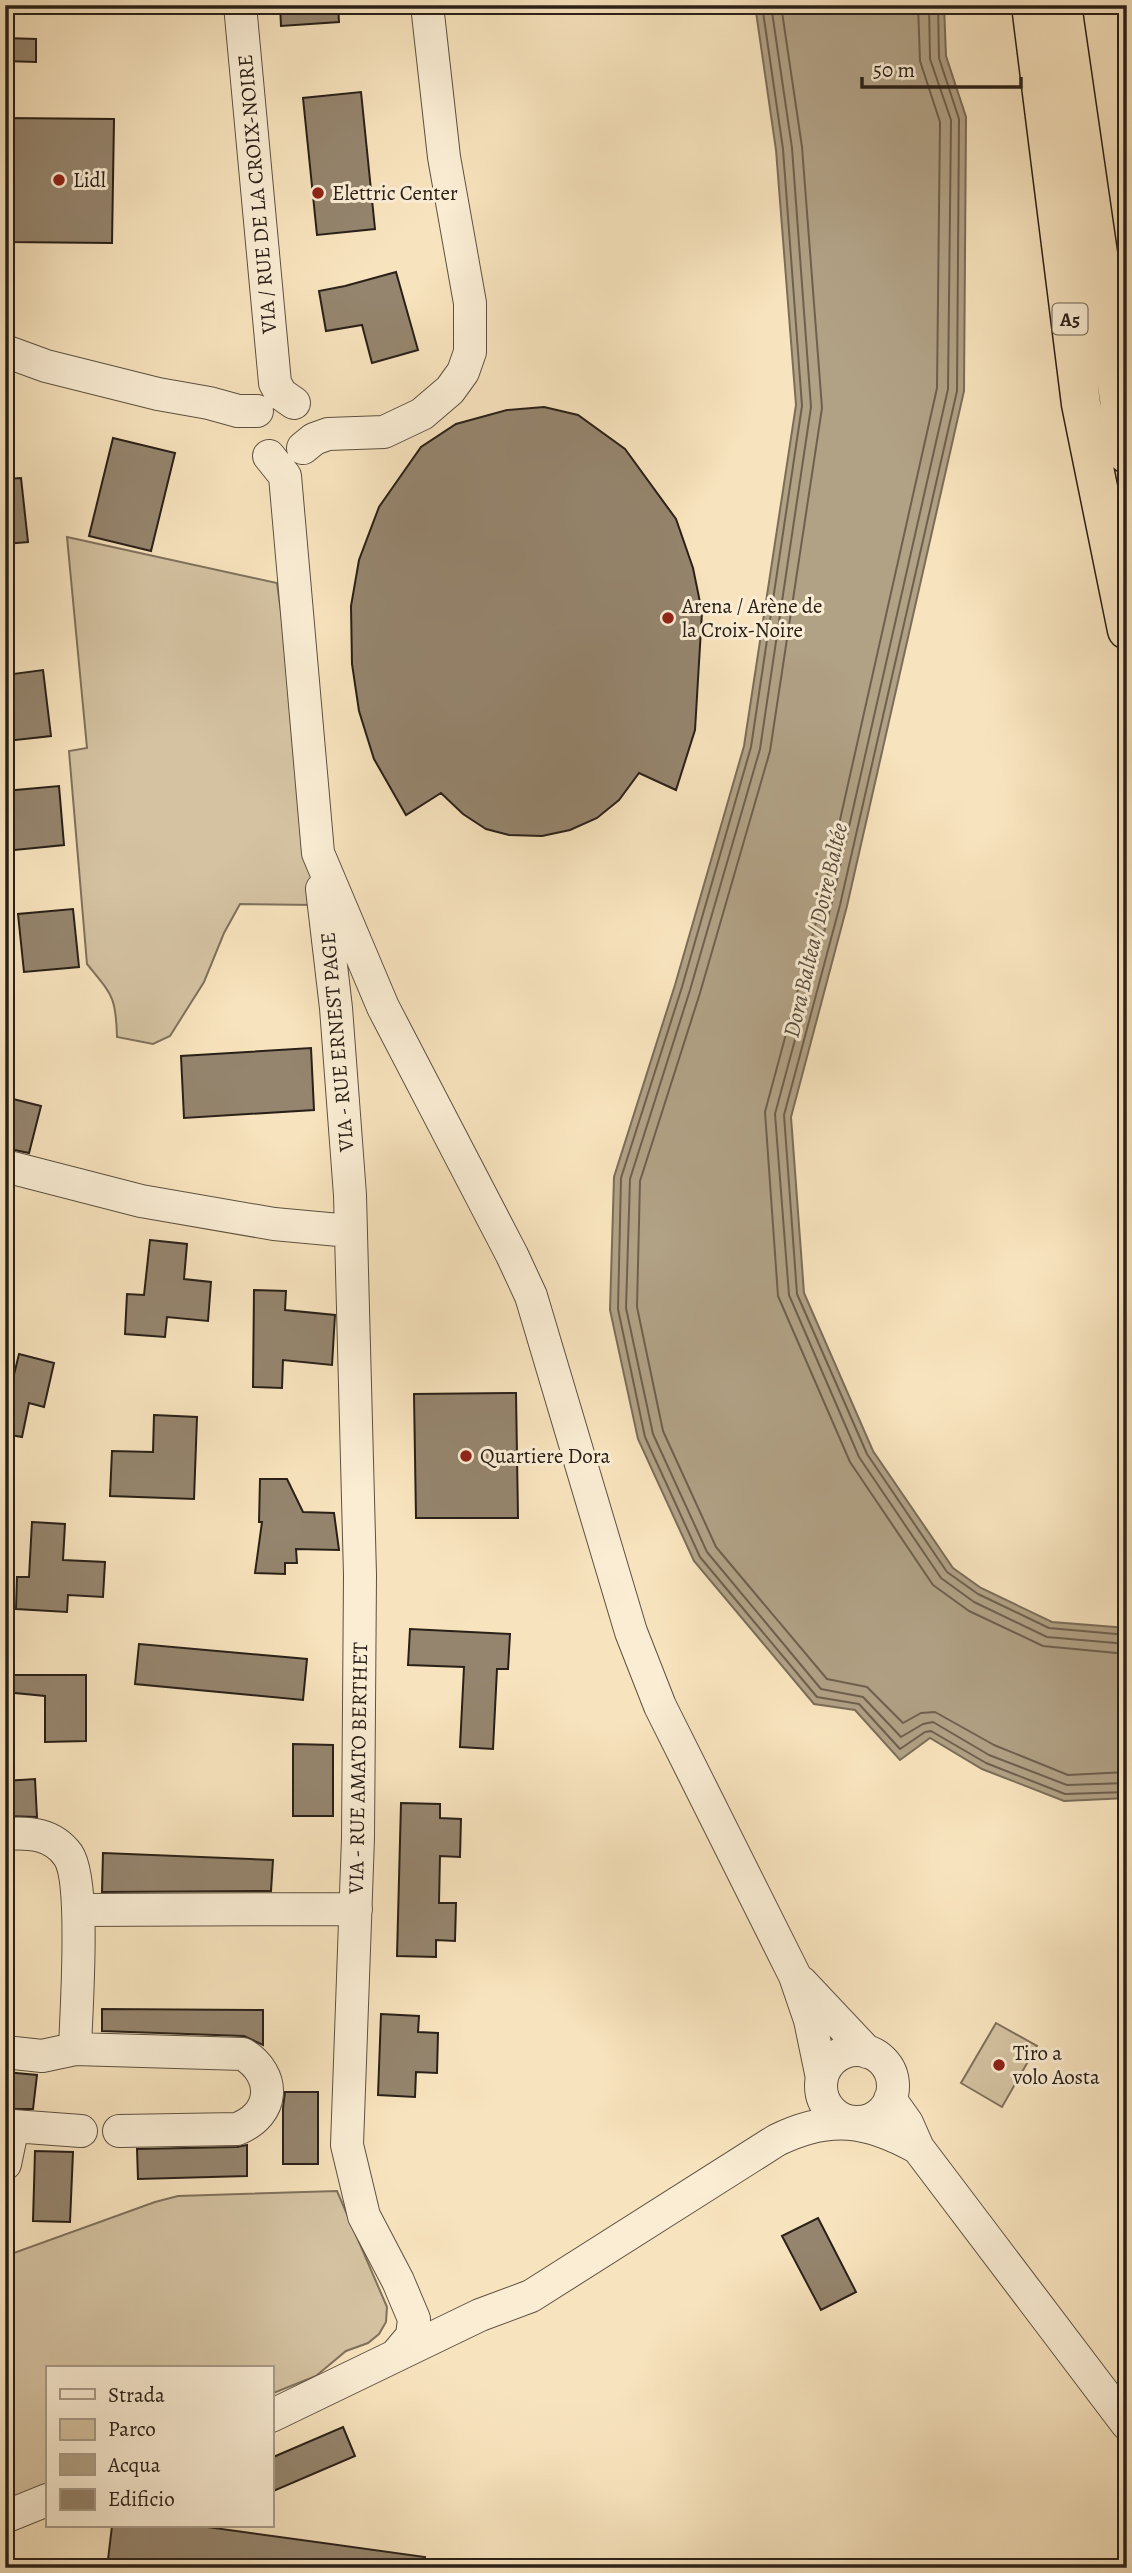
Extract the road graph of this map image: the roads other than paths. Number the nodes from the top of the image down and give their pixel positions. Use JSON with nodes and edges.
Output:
{"nodes":[{"id":1,"x":240,"y":5,"type":"edge"},
{"id":2,"x":427,"y":5,"type":"edge"},
{"id":3,"x":1031,"y":5,"type":"edge"},
{"id":4,"x":1062,"y":5,"type":"edge"},
{"id":5,"x":5,"y":351,"type":"edge"},
{"id":6,"x":281,"y":427,"type":"junction"},
{"id":7,"x":1127,"y":454,"type":"edge"},
{"id":8,"x":1127,"y":630,"type":"edge"},
{"id":9,"x":318,"y":853,"type":"junction"},
{"id":10,"x":5,"y":1166,"type":"edge"},
{"id":11,"x":350,"y":1231,"type":"junction"},
{"id":12,"x":5,"y":1834,"type":"edge"},
{"id":13,"x":356,"y":1909,"type":"junction"},
{"id":14,"x":78,"y":1910,"type":"junction"},
{"id":15,"x":795,"y":1976,"type":"junction"},
{"id":16,"x":75,"y":2049,"type":"junction"},
{"id":17,"x":5,"y":2052,"type":"edge"},
{"id":18,"x":867,"y":2052,"type":"junction"},
{"id":19,"x":821,"y":2084,"type":"junction"},
{"id":20,"x":890,"y":2099,"type":"junction"},
{"id":21,"x":848,"y":2122,"type":"junction"},
{"id":22,"x":80,"y":2131,"type":"dead end"},
{"id":23,"x":120,"y":2131,"type":"dead end"},
{"id":24,"x":777,"y":2140,"type":"junction"},
{"id":25,"x":918,"y":2148,"type":"junction"},
{"id":26,"x":5,"y":2164,"type":"edge"},
{"id":27,"x":404,"y":2294,"type":"junction"},
{"id":28,"x":480,"y":2315,"type":"junction"},
{"id":29,"x":397,"y":2354,"type":"junction"},
{"id":30,"x":346,"y":2378,"type":"junction"},
{"id":31,"x":273,"y":2415,"type":"edge"},
{"id":32,"x":1127,"y":2424,"type":"edge"},
{"id":33,"x":46,"y":2500,"type":"edge"},
{"id":34,"x":5,"y":2517,"type":"edge"},
{"id":35,"x":46,"y":2523,"type":"edge"},
{"id":36,"x":5,"y":2540,"type":"edge"}],
"edges":[{"from":1,"to":6,"type":"street","name":"VIA / RUE DE LA CROIX-NOIRE"},
{"from":2,"to":6,"type":"street"},
{"from":3,"to":8,"type":"highway","number":"A5"},
{"from":4,"to":7,"type":"highway","number":"A5"},
{"from":5,"to":6,"type":"street"},
{"from":6,"to":9,"type":"street","name":"VIA / RUE DE LA CROIX-NOIRE"},
{"from":9,"to":11,"type":"street","name":"VIA - RUE ERNEST PAGE"},
{"from":9,"to":15,"type":"street"},
{"from":10,"to":11,"type":"street"},
{"from":11,"to":13,"type":"street","name":"VIA - RUE AMATO BERTHET"},
{"from":12,"to":14,"type":"street"},
{"from":13,"to":14,"type":"street"},
{"from":13,"to":27,"type":"street","name":"VIA - RUE AMATO BERTHET"},
{"from":14,"to":16,"type":"street"},
{"from":15,"to":18,"type":"street"},
{"from":15,"to":19,"type":"street"},
{"from":16,"to":17,"type":"street"},
{"from":16,"to":23,"type":"street"},
{"from":18,"to":19,"type":"street"},
{"from":18,"to":20,"type":"street"},
{"from":19,"to":21,"type":"street"},
{"from":19,"to":24,"type":"street"},
{"from":20,"to":21,"type":"street"},
{"from":20,"to":25,"type":"street"},
{"from":21,"to":24,"type":"street"},
{"from":21,"to":25,"type":"street"},
{"from":22,"to":26,"type":"street"},
{"from":24,"to":28,"type":"street"},
{"from":25,"to":32,"type":"street"},
{"from":27,"to":28,"type":"street"},
{"from":27,"to":29,"type":"street","name":"VIA - RUE AMATO BERTHET"},
{"from":27,"to":30,"type":"street"},
{"from":28,"to":29,"type":"street"},
{"from":29,"to":30,"type":"street"},
{"from":30,"to":31,"type":"street"},
{"from":33,"to":34,"type":"street"},
{"from":35,"to":36,"type":"street"}]}
